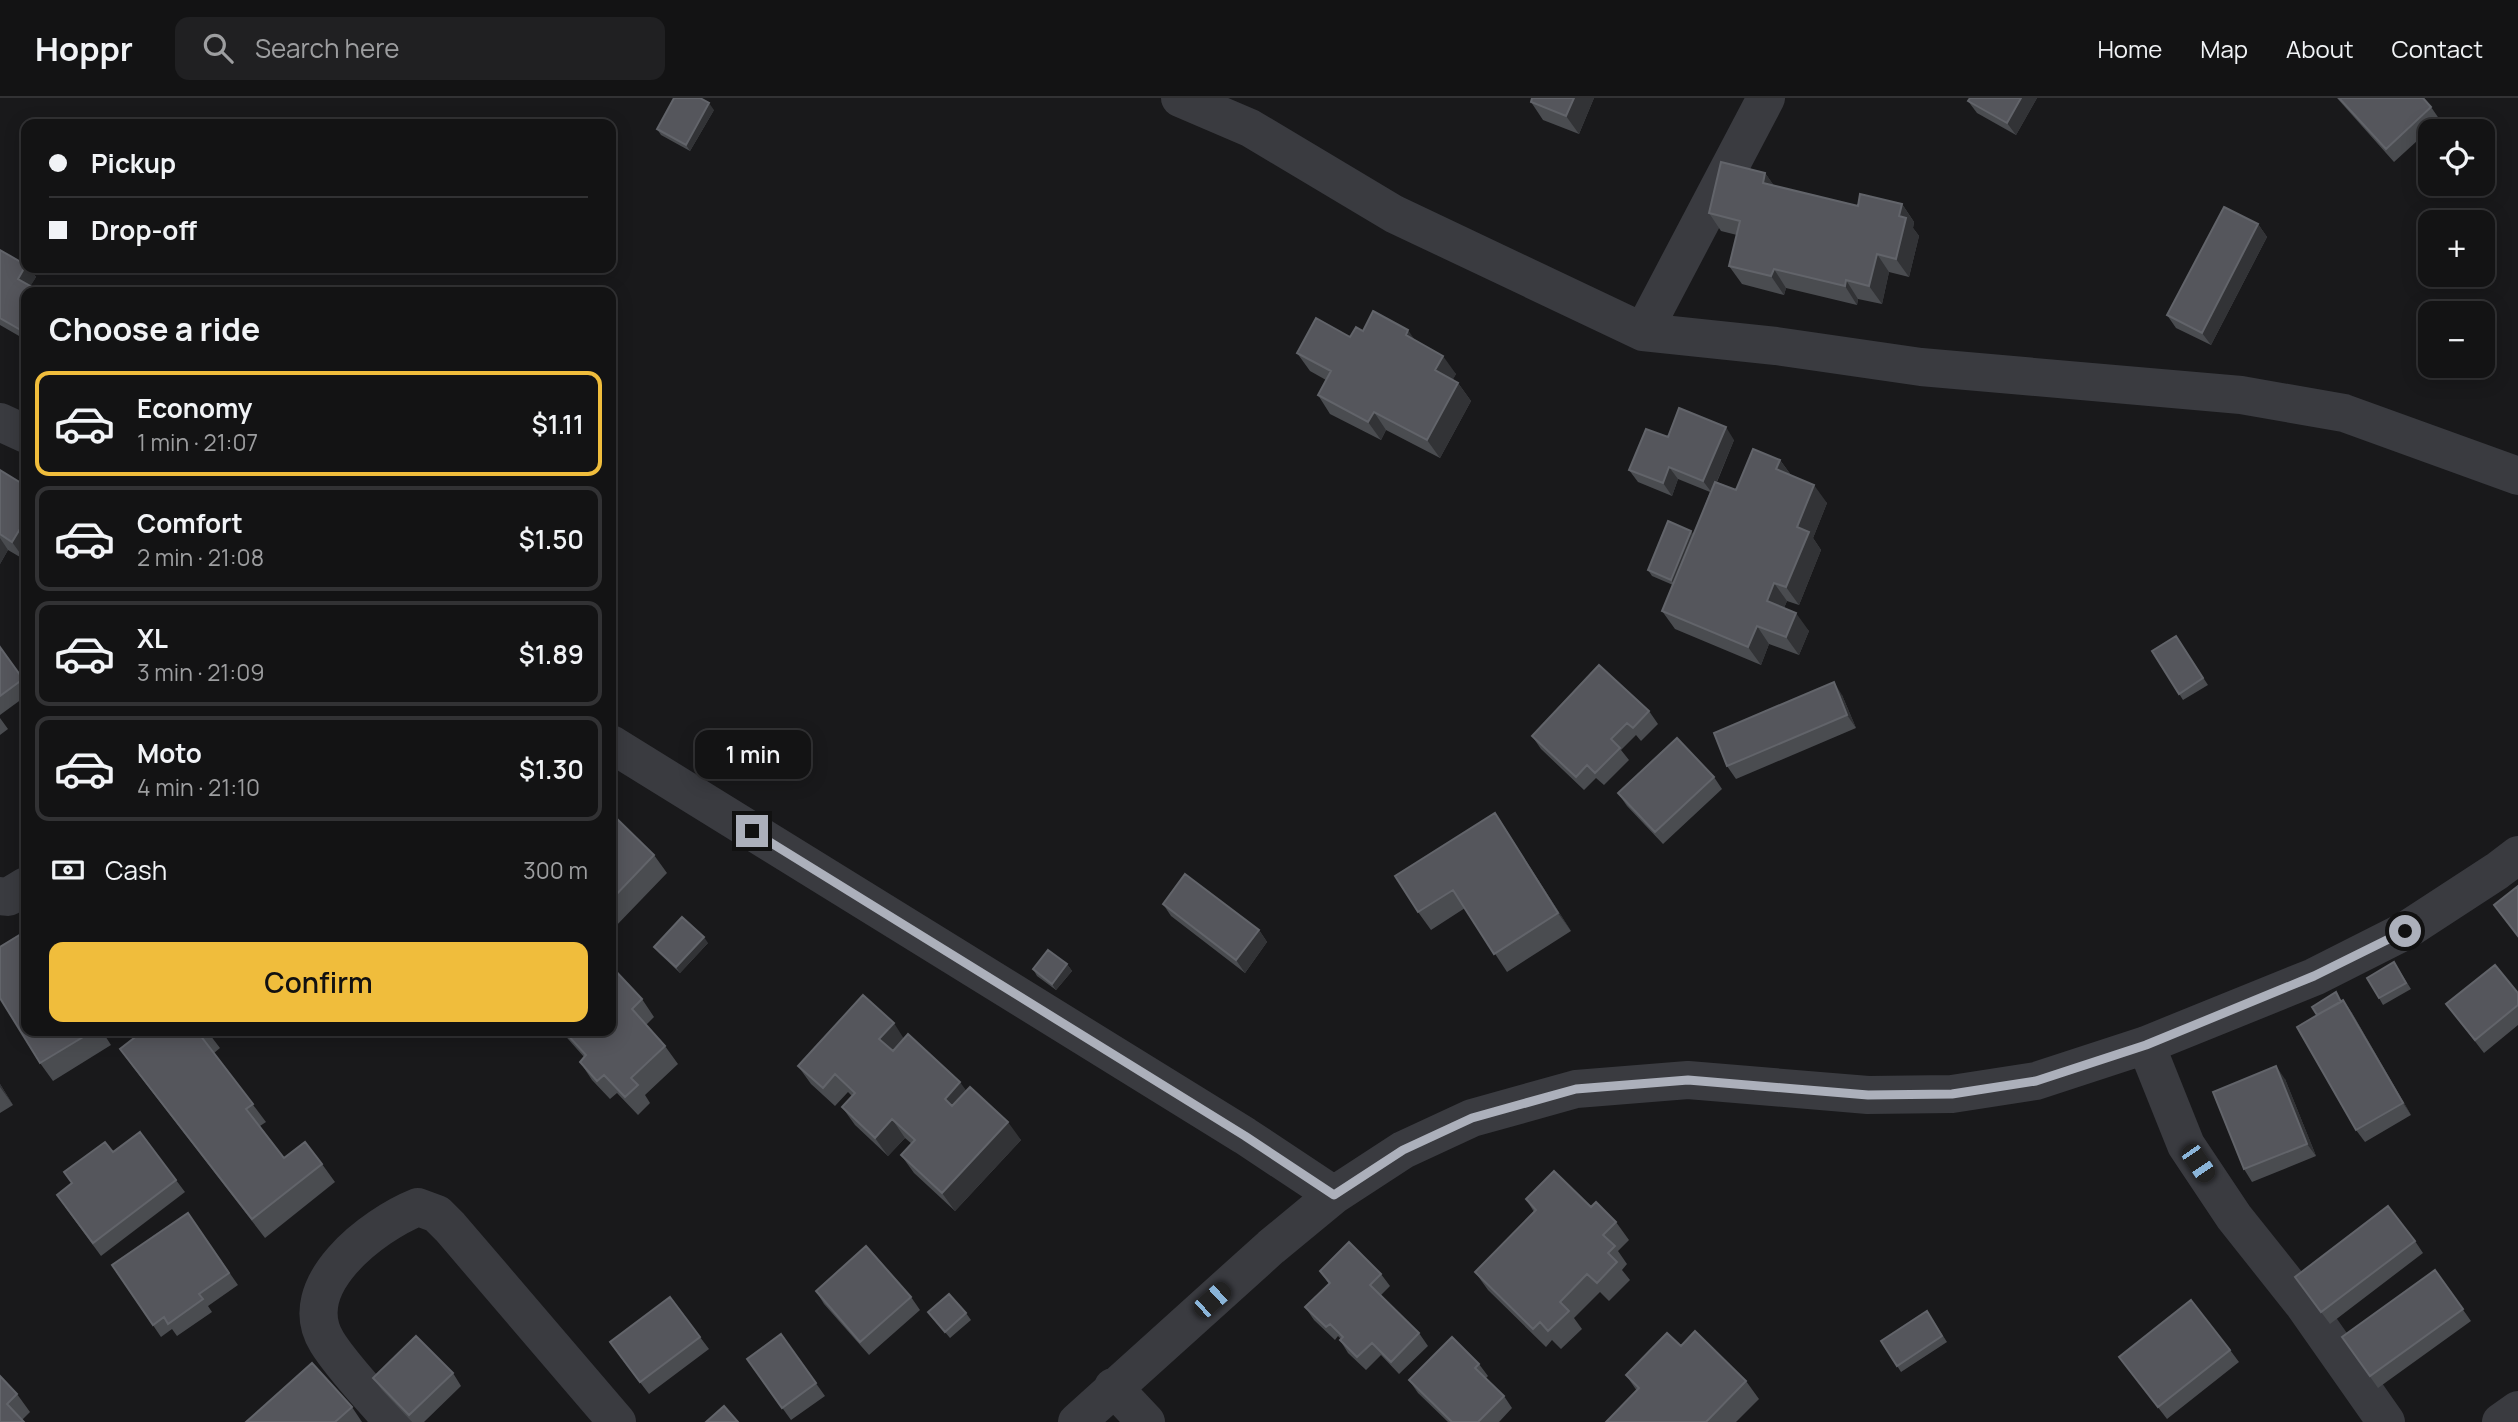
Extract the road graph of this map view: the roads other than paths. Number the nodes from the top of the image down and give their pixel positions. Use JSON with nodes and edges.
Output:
{"nodes":[{"id":1,"x":1180,"y":98,"type":"edge"},
{"id":2,"x":1766,"y":98,"type":"edge"},
{"id":3,"x":1643,"y":332,"type":"junction"},
{"id":4,"x":0,"y":422,"type":"edge"},
{"id":5,"x":21,"y":432,"type":"edge"},
{"id":6,"x":2518,"y":475,"type":"edge"},
{"id":7,"x":616,"y":747,"type":"edge"},
{"id":8,"x":2518,"y":855,"type":"edge"},
{"id":9,"x":21,"y":889,"type":"edge"},
{"id":10,"x":0,"y":896,"type":"edge"},
{"id":11,"x":2146,"y":1045,"type":"junction"},
{"id":12,"x":1334,"y":1195,"type":"junction"},
{"id":13,"x":1113,"y":1387,"type":"junction"},
{"id":14,"x":2518,"y":1410,"type":"edge"},
{"id":15,"x":393,"y":1422,"type":"edge"},
{"id":16,"x":617,"y":1422,"type":"edge"},
{"id":17,"x":1077,"y":1422,"type":"edge"},
{"id":18,"x":1146,"y":1422,"type":"edge"},
{"id":19,"x":2386,"y":1422,"type":"edge"},
{"id":20,"x":2501,"y":1422,"type":"edge"}],
"edges":[{"from":1,"to":3,"type":"street"},
{"from":2,"to":3,"type":"street"},
{"from":3,"to":6,"type":"street"},
{"from":4,"to":5,"type":"street"},
{"from":7,"to":12,"type":"street"},
{"from":8,"to":11,"type":"street"},
{"from":9,"to":10,"type":"street"},
{"from":11,"to":12,"type":"street"},
{"from":11,"to":19,"type":"street"},
{"from":12,"to":13,"type":"street"},
{"from":13,"to":17,"type":"street"},
{"from":13,"to":18,"type":"street"},
{"from":14,"to":20,"type":"street"},
{"from":15,"to":16,"type":"street"}]}
